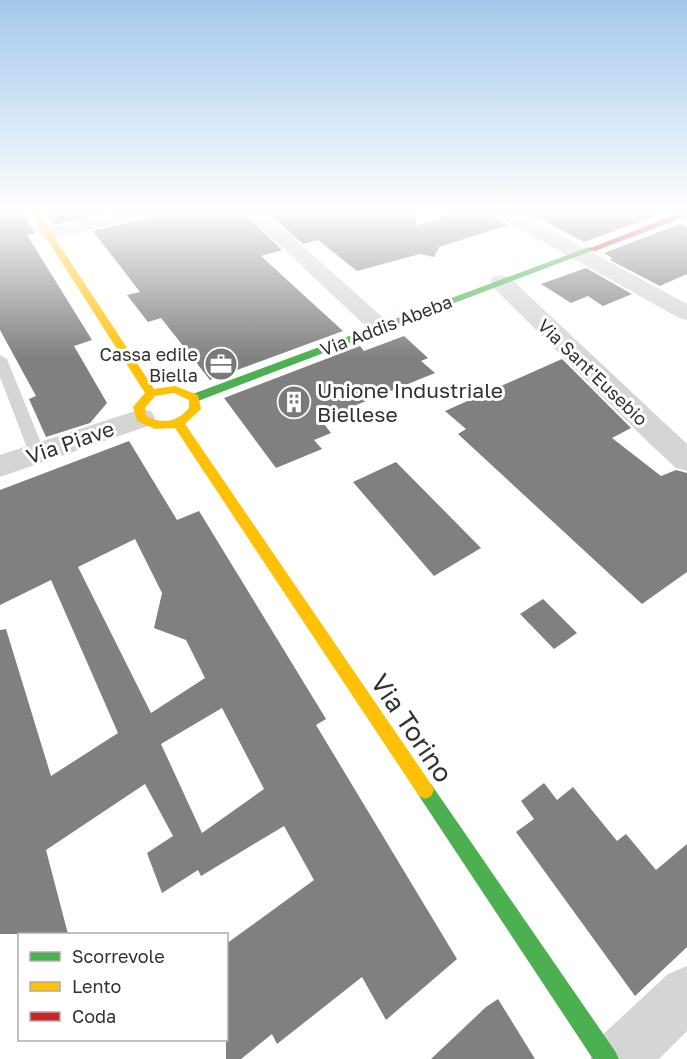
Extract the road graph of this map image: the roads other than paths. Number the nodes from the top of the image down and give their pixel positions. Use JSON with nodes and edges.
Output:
{"nodes":[{"id":1,"x":63,"y":260,"type":"edge"},
{"id":2,"x":307,"y":260,"type":"edge"},
{"id":3,"x":559,"y":260,"type":"edge"},
{"id":4,"x":592,"y":260,"type":"edge"},
{"id":5,"x":501,"y":282,"type":"junction"},
{"id":6,"x":687,"y":313,"type":"edge"},
{"id":7,"x":380,"y":327,"type":"junction"},
{"id":8,"x":0,"y":359,"type":"edge"},
{"id":9,"x":194,"y":398,"type":"junction"},
{"id":10,"x":146,"y":406,"type":"junction"},
{"id":11,"x":178,"y":423,"type":"junction"},
{"id":12,"x":37,"y":453,"type":"junction"},
{"id":13,"x":687,"y":460,"type":"edge"},
{"id":14,"x":0,"y":466,"type":"edge"},
{"id":15,"x":687,"y":993,"type":"edge"},
{"id":16,"x":607,"y":1059,"type":"edge"},
{"id":17,"x":618,"y":1059,"type":"edge"}],
"edges":[{"from":1,"to":10,"type":"street"},
{"from":2,"to":7,"type":"street"},
{"from":3,"to":5,"type":"street","name":"Via Addis Abeba"},
{"from":4,"to":6,"type":"street"},
{"from":5,"to":7,"type":"street","name":"Via Addis Abeba"},
{"from":5,"to":13,"type":"street","name":"Via Sant'Eusebio"},
{"from":7,"to":9,"type":"street","name":"Via Addis Abeba"},
{"from":8,"to":12,"type":"lane"},
{"from":9,"to":10,"type":"street"},
{"from":9,"to":11,"type":"street"},
{"from":10,"to":11,"type":"street"},
{"from":10,"to":12,"type":"street","name":"Via Piave"},
{"from":11,"to":16,"type":"street","name":"Via Torino"},
{"from":12,"to":14,"type":"street","name":"Via Piave"},
{"from":15,"to":17,"type":"street"}]}
